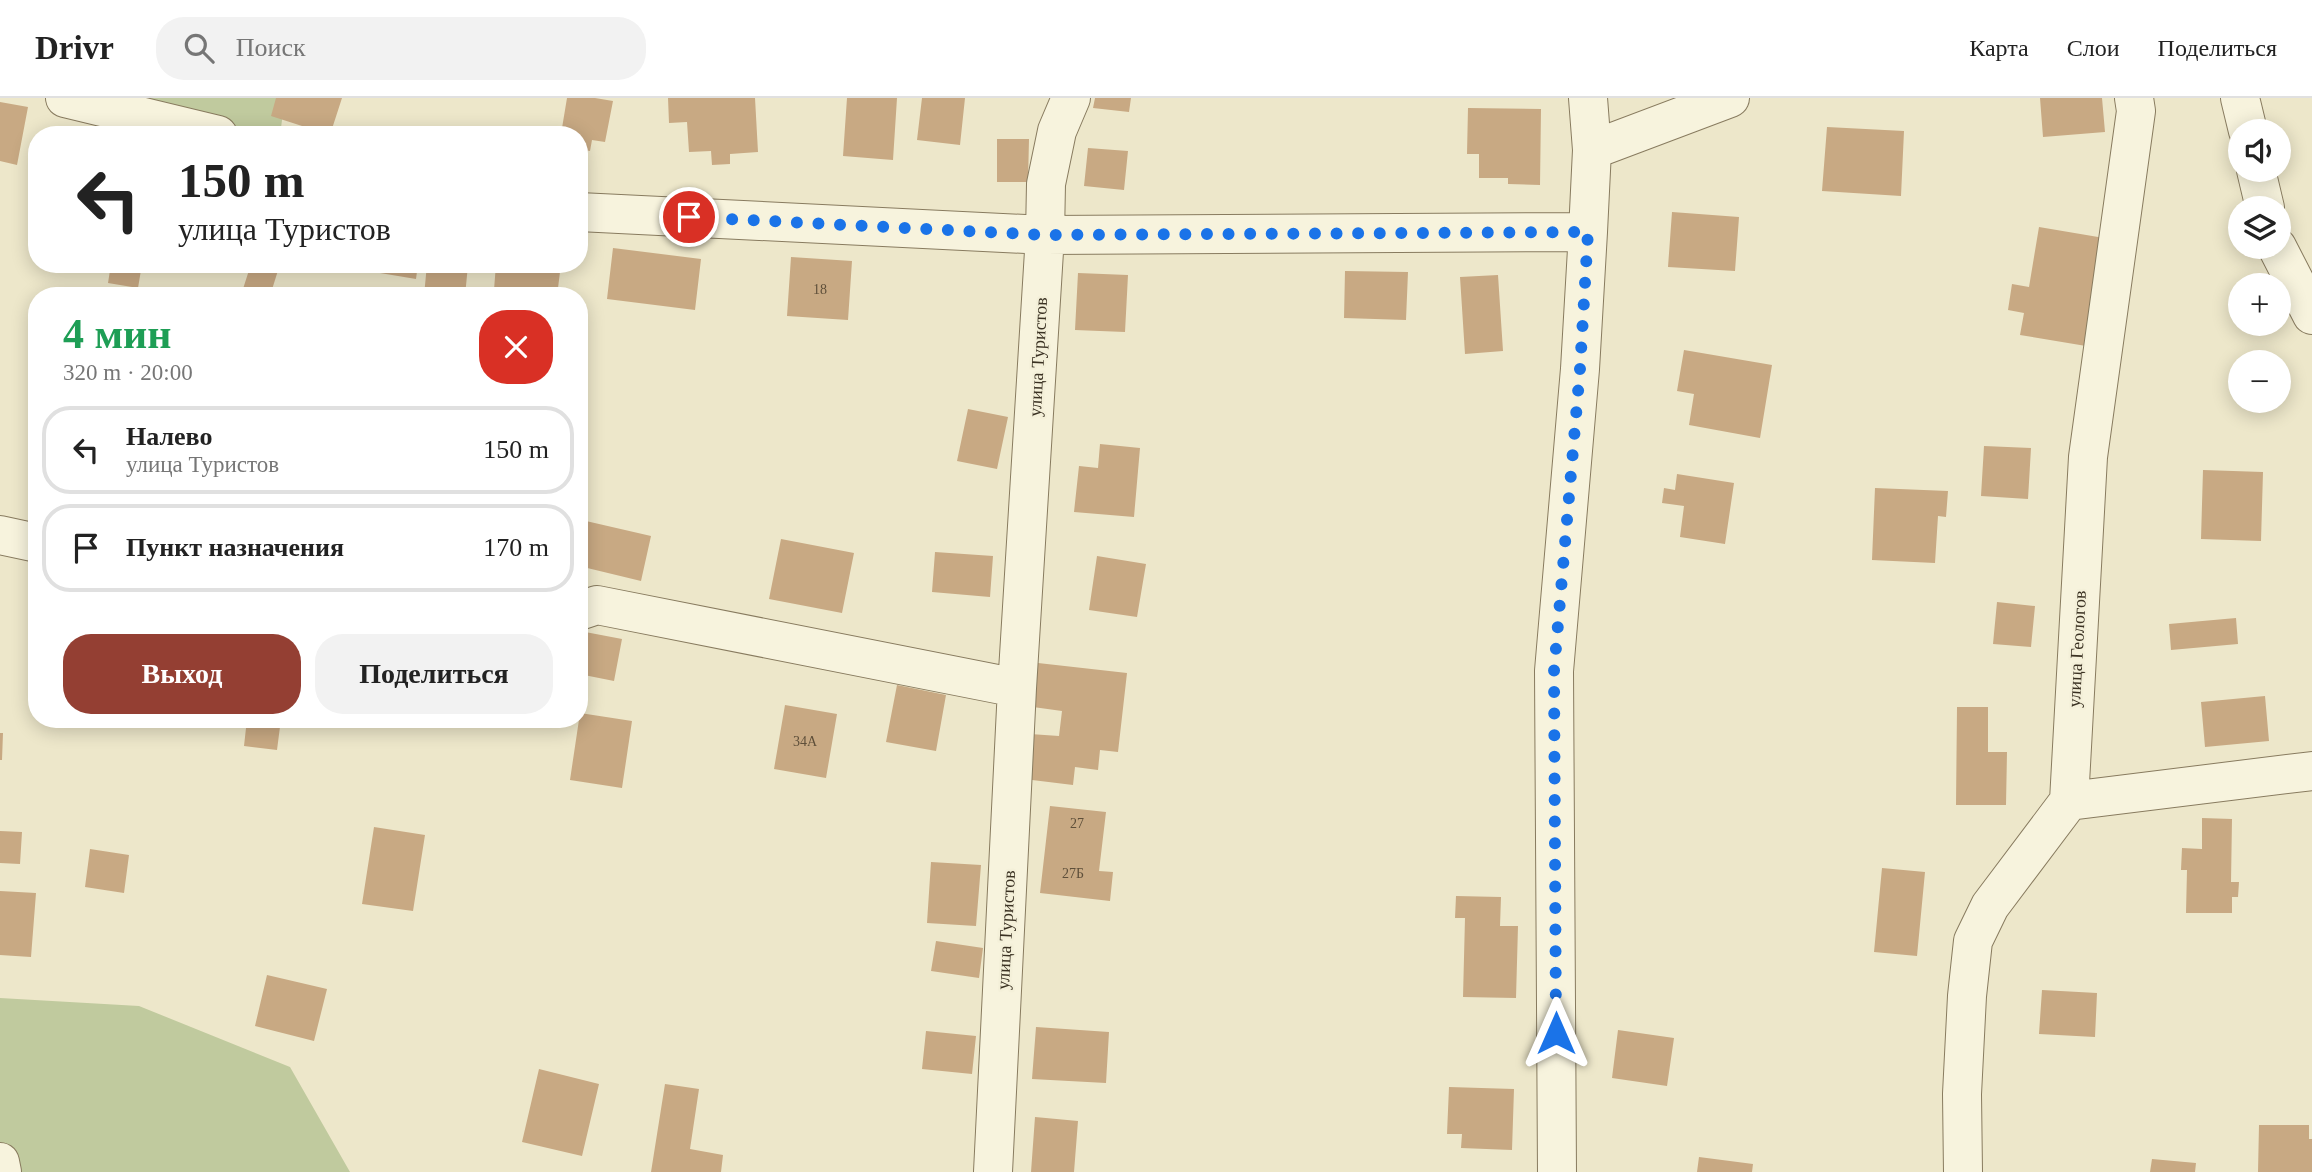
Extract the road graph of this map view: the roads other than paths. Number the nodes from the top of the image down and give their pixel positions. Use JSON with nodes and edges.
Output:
{"nodes":[{"id":1,"x":65,"y":98,"type":"edge"},
{"id":2,"x":1071,"y":98,"type":"edge"},
{"id":3,"x":1588,"y":98,"type":"edge"},
{"id":4,"x":1730,"y":98,"type":"edge"},
{"id":5,"x":2134,"y":98,"type":"edge"},
{"id":6,"x":2240,"y":98,"type":"edge"},
{"id":7,"x":2245,"y":119,"type":"edge"},
{"id":8,"x":181,"y":126,"type":"edge"},
{"id":9,"x":1592,"y":150,"type":"junction"},
{"id":10,"x":588,"y":212,"type":"edge"},
{"id":11,"x":1588,"y":232,"type":"junction"},
{"id":12,"x":1045,"y":235,"type":"junction"},
{"id":13,"x":2283,"y":259,"type":"edge"},
{"id":14,"x":2312,"y":315,"type":"edge"},
{"id":15,"x":0,"y":535,"type":"edge"},
{"id":16,"x":28,"y":541,"type":"edge"},
{"id":17,"x":588,"y":608,"type":"edge"},
{"id":18,"x":1017,"y":688,"type":"junction"},
{"id":19,"x":2312,"y":771,"type":"edge"},
{"id":20,"x":2069,"y":801,"type":"junction"},
{"id":21,"x":0,"y":1162,"type":"edge"},
{"id":22,"x":2,"y":1172,"type":"edge"},
{"id":23,"x":993,"y":1172,"type":"edge"},
{"id":24,"x":1557,"y":1172,"type":"edge"},
{"id":25,"x":1963,"y":1172,"type":"edge"}],
"edges":[{"from":1,"to":8,"type":"street"},
{"from":2,"to":12,"type":"street","name":"улица Туристов"},
{"from":3,"to":9,"type":"street"},
{"from":4,"to":9,"type":"street"},
{"from":5,"to":20,"type":"street","name":"улица Геологов"},
{"from":6,"to":7,"type":"street"},
{"from":9,"to":11,"type":"street"},
{"from":10,"to":12,"type":"street"},
{"from":11,"to":12,"type":"street"},
{"from":11,"to":24,"type":"street"},
{"from":12,"to":18,"type":"street","name":"улица Туристов"},
{"from":13,"to":14,"type":"street"},
{"from":15,"to":16,"type":"street"},
{"from":17,"to":18,"type":"street"},
{"from":18,"to":23,"type":"street","name":"улица Туристов"},
{"from":19,"to":20,"type":"street"},
{"from":20,"to":25,"type":"street"},
{"from":21,"to":22,"type":"street"}]}
